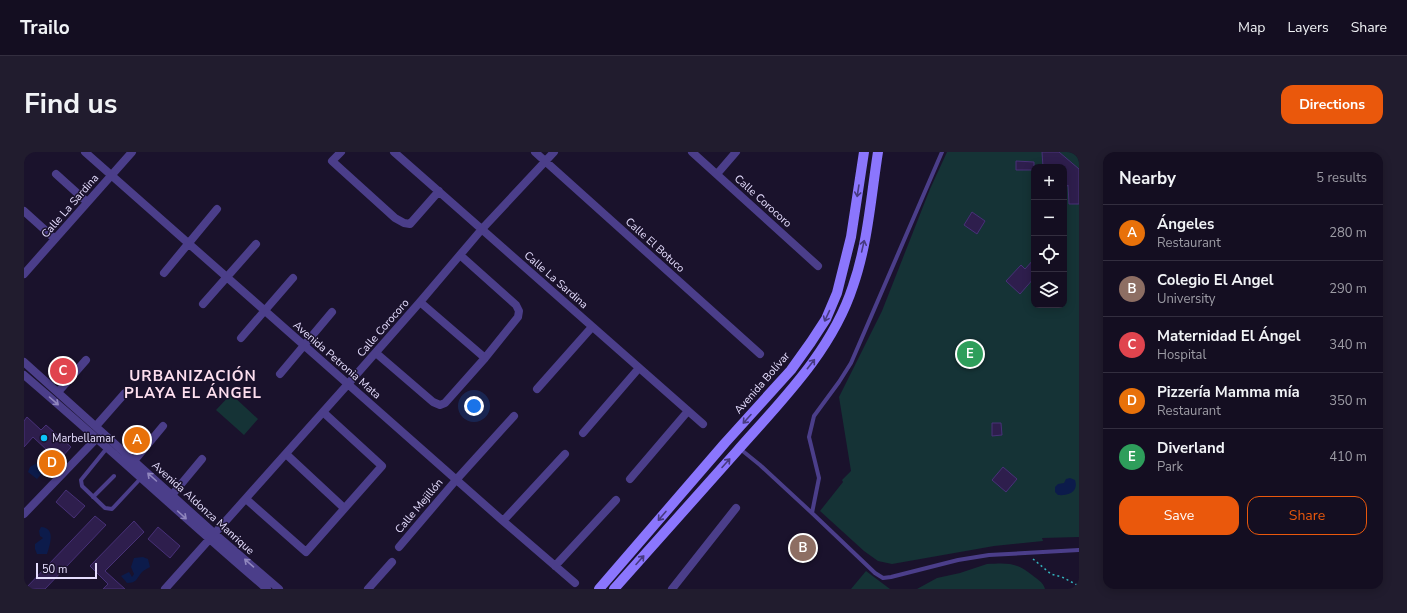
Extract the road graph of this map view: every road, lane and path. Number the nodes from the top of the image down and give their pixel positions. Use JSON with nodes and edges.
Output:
{"nodes":[{"id":1,"x":85,"y":152,"type":"edge"},
{"id":2,"x":132,"y":152,"type":"edge"},
{"id":3,"x":341,"y":152,"type":"edge"},
{"id":4,"x":394,"y":152,"type":"edge"},
{"id":5,"x":535,"y":152,"type":"edge"},
{"id":6,"x":554,"y":152,"type":"edge"},
{"id":7,"x":692,"y":152,"type":"edge"},
{"id":8,"x":736,"y":152,"type":"edge"},
{"id":9,"x":864,"y":152,"type":"edge"},
{"id":10,"x":878,"y":152,"type":"edge"},
{"id":11,"x":942,"y":152,"type":"edge"},
{"id":12,"x":545,"y":161,"type":"junction"},
{"id":13,"x":56,"y":174,"type":"dead end"},
{"id":14,"x":717,"y":174,"type":"junction"},
{"id":15,"x":111,"y":175,"type":"junction"},
{"id":16,"x":439,"y":191,"type":"junction"},
{"id":17,"x":87,"y":202,"type":"junction"},
{"id":18,"x":217,"y":209,"type":"dead end"},
{"id":19,"x":24,"y":211,"type":"edge"},
{"id":20,"x":482,"y":229,"type":"junction"},
{"id":21,"x":55,"y":239,"type":"junction"},
{"id":22,"x":189,"y":244,"type":"junction"},
{"id":23,"x":256,"y":244,"type":"dead end"},
{"id":24,"x":460,"y":255,"type":"junction"},
{"id":25,"x":818,"y":266,"type":"dead end"},
{"id":26,"x":164,"y":273,"type":"dead end"},
{"id":27,"x":24,"y":274,"type":"edge"},
{"id":28,"x":227,"y":277,"type":"junction"},
{"id":29,"x":293,"y":278,"type":"dead end"},
{"id":30,"x":420,"y":302,"type":"junction"},
{"id":31,"x":203,"y":304,"type":"dead end"},
{"id":32,"x":265,"y":311,"type":"junction"},
{"id":33,"x":332,"y":312,"type":"dead end"},
{"id":34,"x":592,"y":327,"type":"junction"},
{"id":35,"x":240,"y":338,"type":"dead end"},
{"id":36,"x":304,"y":346,"type":"junction"},
{"id":37,"x":376,"y":353,"type":"junction"},
{"id":38,"x":760,"y":354,"type":"dead end"},
{"id":39,"x":485,"y":358,"type":"junction"},
{"id":40,"x":86,"y":360,"type":"dead end"},
{"id":41,"x":24,"y":362,"type":"edge"},
{"id":42,"x":640,"y":368,"type":"junction"},
{"id":43,"x":280,"y":374,"type":"dead end"},
{"id":44,"x":24,"y":375,"type":"edge"},
{"id":45,"x":348,"y":384,"type":"junction"},
{"id":46,"x":537,"y":389,"type":"dead end"},
{"id":47,"x":58,"y":392,"type":"junction"},
{"id":48,"x":125,"y":393,"type":"dead end"},
{"id":49,"x":688,"y":411,"type":"junction"},
{"id":50,"x":323,"y":412,"type":"junction"},
{"id":51,"x":514,"y":416,"type":"dead end"},
{"id":52,"x":703,"y":424,"type":"dead end"},
{"id":53,"x":96,"y":426,"type":"junction"},
{"id":54,"x":163,"y":426,"type":"dead end"},
{"id":55,"x":583,"y":433,"type":"dead end"},
{"id":56,"x":97,"y":438,"type":"junction"},
{"id":57,"x":108,"y":448,"type":"junction"},
{"id":58,"x":739,"y":448,"type":"junction"},
{"id":59,"x":286,"y":454,"type":"junction"},
{"id":60,"x":565,"y":454,"type":"dead end"},
{"id":61,"x":202,"y":459,"type":"dead end"},
{"id":62,"x":134,"y":461,"type":"junction"},
{"id":63,"x":114,"y":476,"type":"dead end"},
{"id":64,"x":141,"y":478,"type":"junction"},
{"id":65,"x":630,"y":479,"type":"dead end"},
{"id":66,"x":456,"y":480,"type":"junction"},
{"id":67,"x":172,"y":495,"type":"junction"},
{"id":68,"x":93,"y":497,"type":"junction"},
{"id":69,"x":246,"y":499,"type":"junction"},
{"id":70,"x":616,"y":500,"type":"dead end"},
{"id":71,"x":344,"y":508,"type":"junction"},
{"id":72,"x":736,"y":508,"type":"dead end"},
{"id":73,"x":812,"y":513,"type":"junction"},
{"id":74,"x":24,"y":514,"type":"edge"},
{"id":75,"x":503,"y":521,"type":"junction"},
{"id":76,"x":212,"y":537,"type":"junction"},
{"id":77,"x":399,"y":547,"type":"dead end"},
{"id":78,"x":1079,"y":550,"type":"edge"},
{"id":79,"x":1026,"y":552,"type":"junction"},
{"id":80,"x":392,"y":562,"type":"dead end"},
{"id":81,"x":555,"y":566,"type":"junction"},
{"id":82,"x":575,"y":583,"type":"dead end"},
{"id":83,"x":1079,"y":586,"type":"edge"},
{"id":84,"x":165,"y":589,"type":"edge"},
{"id":85,"x":267,"y":589,"type":"edge"},
{"id":86,"x":279,"y":589,"type":"edge"},
{"id":87,"x":368,"y":589,"type":"edge"},
{"id":88,"x":598,"y":589,"type":"edge"},
{"id":89,"x":614,"y":589,"type":"edge"},
{"id":90,"x":672,"y":589,"type":"edge"}],
"edges":[{"from":1,"to":15,"type":"street","name":"Avenida Petronia Mata"},
{"from":2,"to":15,"type":"street","name":"Calle La Sardina"},
{"from":3,"to":16,"type":"street"},
{"from":4,"to":16,"type":"street","name":"Calle La Sardina"},
{"from":5,"to":12,"type":"street","name":"Calle El Botuco"},
{"from":6,"to":12,"type":"street","name":"Calle Corocoro"},
{"from":7,"to":14,"type":"street","name":"Calle Corocoro"},
{"from":8,"to":14,"type":"street"},
{"from":9,"to":88,"type":"street","name":"Avenida Bolívar","one_way":true},
{"from":58,"to":10,"type":"street","one_way":true},
{"from":11,"to":73,"type":"lane"},
{"from":12,"to":20,"type":"street","name":"Calle Corocoro"},
{"from":12,"to":38,"type":"street","name":"Calle El Botuco"},
{"from":13,"to":17,"type":"street"},
{"from":14,"to":25,"type":"street","name":"Calle Corocoro"},
{"from":15,"to":17,"type":"street","name":"Calle La Sardina"},
{"from":15,"to":22,"type":"street","name":"Avenida Petronia Mata"},
{"from":16,"to":20,"type":"street","name":"Calle La Sardina"},
{"from":17,"to":21,"type":"street","name":"Calle La Sardina"},
{"from":18,"to":22,"type":"street"},
{"from":19,"to":21,"type":"street"},
{"from":20,"to":24,"type":"street","name":"Calle Corocoro"},
{"from":20,"to":34,"type":"street","name":"Calle La Sardina"},
{"from":21,"to":27,"type":"street","name":"Calle La Sardina"},
{"from":22,"to":26,"type":"street"},
{"from":22,"to":28,"type":"street","name":"Avenida Petronia Mata"},
{"from":23,"to":28,"type":"street"},
{"from":24,"to":30,"type":"street","name":"Calle Corocoro"},
{"from":24,"to":39,"type":"street"},
{"from":28,"to":31,"type":"street"},
{"from":28,"to":32,"type":"street","name":"Avenida Petronia Mata"},
{"from":29,"to":32,"type":"street"},
{"from":30,"to":37,"type":"street","name":"Calle Corocoro"},
{"from":30,"to":39,"type":"street"},
{"from":32,"to":35,"type":"street"},
{"from":32,"to":36,"type":"street","name":"Avenida Petronia Mata"},
{"from":33,"to":36,"type":"street"},
{"from":34,"to":42,"type":"street","name":"Calle La Sardina"},
{"from":34,"to":46,"type":"street"},
{"from":36,"to":43,"type":"street"},
{"from":36,"to":45,"type":"street","name":"Avenida Petronia Mata"},
{"from":37,"to":39,"type":"street"},
{"from":37,"to":45,"type":"street","name":"Calle Corocoro"},
{"from":40,"to":47,"type":"street"},
{"from":41,"to":47,"type":"street","name":"Avenida Aldonza Manrique"},
{"from":42,"to":49,"type":"street","name":"Calle La Sardina"},
{"from":42,"to":55,"type":"street"},
{"from":44,"to":56,"type":"street","name":"Avenida Aldonza Manrique","one_way":true},
{"from":45,"to":50,"type":"street","name":"Calle Corocoro"},
{"from":45,"to":66,"type":"street","name":"Avenida Petronia Mata"},
{"from":47,"to":53,"type":"street","name":"Avenida Aldonza Manrique"},
{"from":48,"to":53,"type":"street"},
{"from":49,"to":52,"type":"street","name":"Calle La Sardina"},
{"from":49,"to":65,"type":"street"},
{"from":50,"to":59,"type":"street","name":"Calle Corocoro"},
{"from":50,"to":71,"type":"street"},
{"from":51,"to":66,"type":"street","name":"Calle Mejillón"},
{"from":53,"to":62,"type":"street","name":"Avenida Aldonza Manrique"},
{"from":54,"to":62,"type":"street"},
{"from":56,"to":57,"type":"street","name":"Avenida Aldonza Manrique"},
{"from":56,"to":74,"type":"street"},
{"from":57,"to":64,"type":"street","name":"Avenida Aldonza Manrique"},
{"from":57,"to":68,"type":"lane"},
{"from":58,"to":73,"type":"lane"},
{"from":89,"to":58,"type":"street","one_way":true},
{"from":59,"to":69,"type":"street","name":"Calle Corocoro"},
{"from":59,"to":71,"type":"street"},
{"from":60,"to":75,"type":"street"},
{"from":61,"to":67,"type":"street"},
{"from":67,"to":62,"type":"street","name":"Avenida Aldonza Manrique","one_way":true},
{"from":63,"to":68,"type":"lane"},
{"from":64,"to":68,"type":"lane"},
{"from":64,"to":76,"type":"street","name":"Avenida Aldonza Manrique","one_way":true},
{"from":66,"to":75,"type":"street","name":"Avenida Petronia Mata"},
{"from":66,"to":77,"type":"street","name":"Calle Mejillón"},
{"from":67,"to":76,"type":"street","name":"Avenida Aldonza Manrique"},
{"from":69,"to":71,"type":"street"},
{"from":69,"to":76,"type":"street","name":"Calle Corocoro"},
{"from":70,"to":81,"type":"street"},
{"from":72,"to":90,"type":"street"},
{"from":73,"to":79,"type":"lane"},
{"from":75,"to":81,"type":"street","name":"Avenida Petronia Mata"},
{"from":76,"to":84,"type":"street","name":"Calle Corocoro"},
{"from":76,"to":85,"type":"street","name":"Avenida Aldonza Manrique"},
{"from":86,"to":76,"type":"street","name":"Avenida Aldonza Manrique","one_way":true},
{"from":78,"to":79,"type":"lane"},
{"from":79,"to":83,"type":"path"},
{"from":80,"to":87,"type":"street"},
{"from":81,"to":82,"type":"street","name":"Avenida Petronia Mata"}]}
